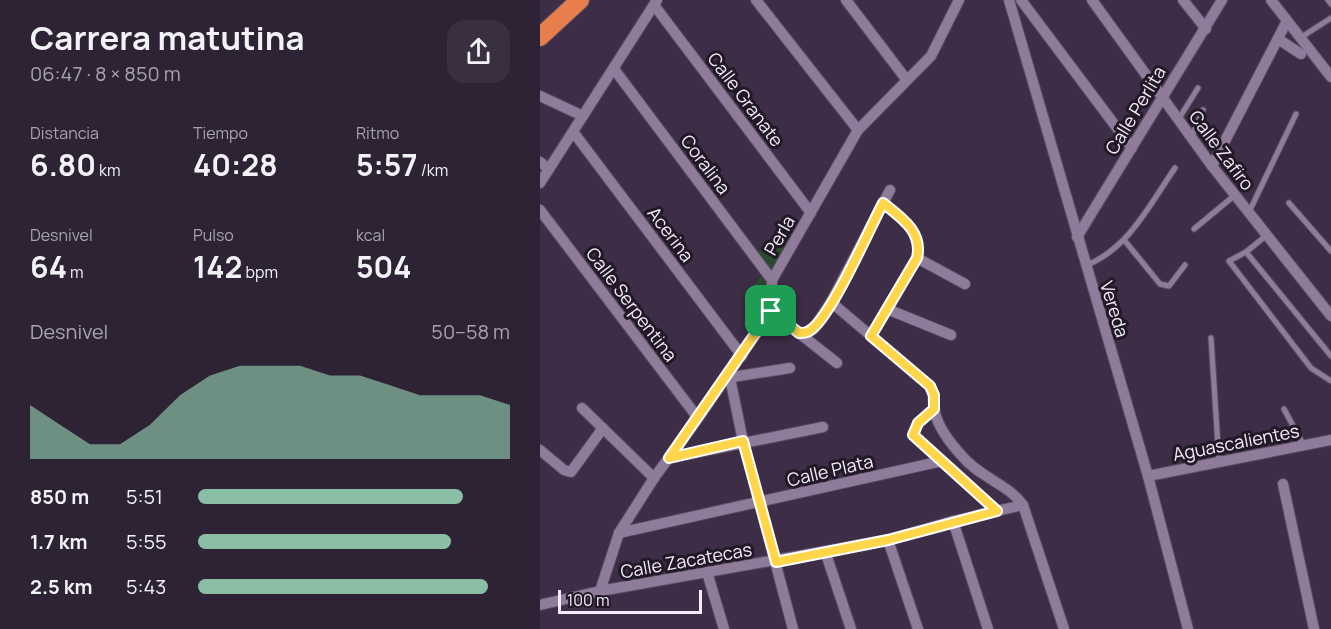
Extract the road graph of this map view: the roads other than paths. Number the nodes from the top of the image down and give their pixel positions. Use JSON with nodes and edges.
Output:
{"nodes":[{"id":1,"x":580,"y":0,"type":"edge"},
{"id":2,"x":756,"y":0,"type":"edge"},
{"id":3,"x":846,"y":0,"type":"edge"},
{"id":4,"x":959,"y":0,"type":"edge"},
{"id":5,"x":1009,"y":0,"type":"edge"},
{"id":6,"x":1021,"y":0,"type":"edge"},
{"id":7,"x":1092,"y":0,"type":"edge"},
{"id":8,"x":1183,"y":0,"type":"edge"},
{"id":9,"x":1222,"y":0,"type":"edge"},
{"id":10,"x":1271,"y":0,"type":"edge"},
{"id":11,"x":1328,"y":0,"type":"edge"},
{"id":12,"x":656,"y":3,"type":"edge"},
{"id":13,"x":1331,"y":4,"type":"edge"},
{"id":14,"x":1331,"y":18,"type":"edge"},
{"id":15,"x":1287,"y":21,"type":"junction"},
{"id":16,"x":1206,"y":30,"type":"junction"},
{"id":17,"x":540,"y":37,"type":"edge"},
{"id":18,"x":1300,"y":38,"type":"junction"},
{"id":19,"x":1278,"y":39,"type":"junction"},
{"id":20,"x":1301,"y":54,"type":"dead end"},
{"id":21,"x":614,"y":69,"type":"junction"},
{"id":22,"x":1331,"y":77,"type":"edge"},
{"id":23,"x":906,"y":79,"type":"junction"},
{"id":24,"x":1198,"y":88,"type":"dead end"},
{"id":25,"x":540,"y":96,"type":"edge"},
{"id":26,"x":1161,"y":97,"type":"junction"},
{"id":27,"x":1203,"y":110,"type":"dead end"},
{"id":28,"x":1296,"y":114,"type":"dead end"},
{"id":29,"x":583,"y":116,"type":"junction"},
{"id":30,"x":1178,"y":120,"type":"junction"},
{"id":31,"x":858,"y":130,"type":"junction"},
{"id":32,"x":573,"y":133,"type":"junction"},
{"id":33,"x":1191,"y":138,"type":"junction"},
{"id":34,"x":1132,"y":148,"type":"junction"},
{"id":35,"x":540,"y":162,"type":"edge"},
{"id":36,"x":1212,"y":166,"type":"junction"},
{"id":37,"x":1174,"y":168,"type":"dead end"},
{"id":38,"x":549,"y":169,"type":"junction"},
{"id":39,"x":540,"y":183,"type":"edge"},
{"id":40,"x":890,"y":190,"type":"dead end"},
{"id":41,"x":1235,"y":195,"type":"junction"},
{"id":42,"x":883,"y":203,"type":"junction"},
{"id":43,"x":1289,"y":203,"type":"dead end"},
{"id":44,"x":540,"y":210,"type":"edge"},
{"id":45,"x":1249,"y":212,"type":"junction"},
{"id":46,"x":811,"y":213,"type":"junction"},
{"id":47,"x":1194,"y":229,"type":"dead end"},
{"id":48,"x":1267,"y":236,"type":"junction"},
{"id":49,"x":1077,"y":237,"type":"junction"},
{"id":50,"x":1125,"y":241,"type":"junction"},
{"id":51,"x":1331,"y":251,"type":"edge"},
{"id":52,"x":1245,"y":252,"type":"junction"},
{"id":53,"x":917,"y":258,"type":"junction"},
{"id":54,"x":1085,"y":265,"type":"junction"},
{"id":55,"x":1185,"y":266,"type":"dead end"},
{"id":56,"x":772,"y":280,"type":"junction"},
{"id":57,"x":965,"y":284,"type":"dead end"},
{"id":58,"x":831,"y":302,"type":"junction"},
{"id":59,"x":887,"y":309,"type":"junction"},
{"id":60,"x":771,"y":311,"type":"junction"},
{"id":61,"x":1331,"y":316,"type":"edge"},
{"id":62,"x":799,"y":333,"type":"junction"},
{"id":63,"x":951,"y":335,"type":"dead end"},
{"id":64,"x":871,"y":336,"type":"junction"},
{"id":65,"x":1211,"y":338,"type":"dead end"},
{"id":66,"x":742,"y":356,"type":"junction"},
{"id":67,"x":1331,"y":356,"type":"edge"},
{"id":68,"x":837,"y":363,"type":"dead end"},
{"id":69,"x":790,"y":368,"type":"dead end"},
{"id":70,"x":728,"y":378,"type":"junction"},
{"id":71,"x":1331,"y":381,"type":"edge"},
{"id":72,"x":582,"y":408,"type":"dead end"},
{"id":73,"x":934,"y":409,"type":"junction"},
{"id":74,"x":1284,"y":409,"type":"dead end"},
{"id":75,"x":698,"y":418,"type":"junction"},
{"id":76,"x":823,"y":427,"type":"dead end"},
{"id":77,"x":603,"y":428,"type":"junction"},
{"id":78,"x":1331,"y":440,"type":"edge"},
{"id":79,"x":743,"y":441,"type":"junction"},
{"id":80,"x":1304,"y":446,"type":"junction"},
{"id":81,"x":540,"y":450,"type":"edge"},
{"id":82,"x":669,"y":458,"type":"junction"},
{"id":83,"x":942,"y":461,"type":"junction"},
{"id":84,"x":1219,"y":462,"type":"junction"},
{"id":85,"x":1148,"y":476,"type":"junction"},
{"id":86,"x":654,"y":478,"type":"junction"},
{"id":87,"x":1283,"y":484,"type":"dead end"},
{"id":88,"x":759,"y":502,"type":"junction"},
{"id":89,"x":1023,"y":505,"type":"junction"},
{"id":90,"x":997,"y":511,"type":"junction"},
{"id":91,"x":953,"y":521,"type":"junction"},
{"id":92,"x":619,"y":533,"type":"junction"},
{"id":93,"x":888,"y":540,"type":"junction"},
{"id":94,"x":825,"y":551,"type":"junction"},
{"id":95,"x":776,"y":562,"type":"junction"},
{"id":96,"x":707,"y":572,"type":"junction"},
{"id":97,"x":600,"y":591,"type":"junction"},
{"id":98,"x":540,"y":605,"type":"edge"},
{"id":99,"x":724,"y":629,"type":"edge"},
{"id":100,"x":793,"y":629,"type":"edge"},
{"id":101,"x":850,"y":629,"type":"edge"},
{"id":102,"x":918,"y":629,"type":"edge"},
{"id":103,"x":988,"y":629,"type":"edge"},
{"id":104,"x":1064,"y":629,"type":"edge"},
{"id":105,"x":1188,"y":629,"type":"edge"},
{"id":106,"x":1314,"y":629,"type":"edge"}],
"edges":[{"from":1,"to":17,"type":"highway"},
{"from":2,"to":31,"type":"street"},
{"from":3,"to":23,"type":"street"},
{"from":4,"to":23,"type":"street","name":"Perla"},
{"from":5,"to":49,"type":"street","name":"Vereda"},
{"from":6,"to":34,"type":"street"},
{"from":7,"to":26,"type":"street","name":"Calle Zafiro"},
{"from":8,"to":16,"type":"street"},
{"from":9,"to":16,"type":"street","name":"Calle Perlita"},
{"from":10,"to":15,"type":"street"},
{"from":11,"to":13,"type":"lane"},
{"from":12,"to":21,"type":"street"},
{"from":12,"to":46,"type":"street","name":"Calle Granate"},
{"from":14,"to":18,"type":"lane"},
{"from":15,"to":18,"type":"street"},
{"from":15,"to":19,"type":"street"},
{"from":16,"to":26,"type":"street","name":"Calle Perlita"},
{"from":18,"to":22,"type":"street"},
{"from":19,"to":20,"type":"street"},
{"from":19,"to":36,"type":"street"},
{"from":21,"to":29,"type":"street"},
{"from":21,"to":56,"type":"street","name":"Coralina"},
{"from":23,"to":31,"type":"street","name":"Perla"},
{"from":24,"to":30,"type":"lane"},
{"from":25,"to":29,"type":"street"},
{"from":26,"to":30,"type":"street","name":"Calle Zafiro"},
{"from":26,"to":34,"type":"street","name":"Calle Perlita"},
{"from":27,"to":33,"type":"lane"},
{"from":28,"to":45,"type":"lane"},
{"from":29,"to":32,"type":"street"},
{"from":30,"to":33,"type":"street","name":"Calle Zafiro"},
{"from":31,"to":46,"type":"street","name":"Perla"},
{"from":32,"to":38,"type":"street"},
{"from":32,"to":66,"type":"street","name":"Acerina"},
{"from":33,"to":36,"type":"street","name":"Calle Zafiro"},
{"from":34,"to":49,"type":"street","name":"Calle Perlita"},
{"from":35,"to":38,"type":"street"},
{"from":36,"to":41,"type":"street","name":"Calle Zafiro"},
{"from":37,"to":50,"type":"lane"},
{"from":38,"to":39,"type":"street"},
{"from":40,"to":42,"type":"street"},
{"from":41,"to":45,"type":"street","name":"Calle Zafiro"},
{"from":41,"to":47,"type":"lane"},
{"from":42,"to":53,"type":"street"},
{"from":42,"to":58,"type":"street"},
{"from":43,"to":51,"type":"lane"},
{"from":44,"to":75,"type":"street","name":"Calle Serpentina"},
{"from":45,"to":48,"type":"street","name":"Calle Zafiro"},
{"from":46,"to":56,"type":"street","name":"Perla"},
{"from":48,"to":52,"type":"lane"},
{"from":48,"to":61,"type":"street","name":"Calle Zafiro"},
{"from":49,"to":54,"type":"street","name":"Vereda"},
{"from":50,"to":54,"type":"lane"},
{"from":50,"to":55,"type":"lane"},
{"from":52,"to":67,"type":"lane"},
{"from":52,"to":71,"type":"lane"},
{"from":53,"to":57,"type":"street"},
{"from":53,"to":59,"type":"street"},
{"from":54,"to":85,"type":"street","name":"Vereda"},
{"from":56,"to":60,"type":"street","name":"Perla"},
{"from":58,"to":62,"type":"street"},
{"from":58,"to":64,"type":"street"},
{"from":59,"to":63,"type":"street"},
{"from":59,"to":64,"type":"street"},
{"from":60,"to":62,"type":"street"},
{"from":60,"to":66,"type":"street"},
{"from":62,"to":68,"type":"street"},
{"from":64,"to":73,"type":"street"},
{"from":65,"to":84,"type":"lane"},
{"from":66,"to":70,"type":"street"},
{"from":69,"to":70,"type":"street"},
{"from":70,"to":75,"type":"street"},
{"from":70,"to":79,"type":"street"},
{"from":72,"to":77,"type":"street"},
{"from":73,"to":83,"type":"street"},
{"from":73,"to":89,"type":"street"},
{"from":74,"to":80,"type":"lane"},
{"from":75,"to":82,"type":"street"},
{"from":76,"to":79,"type":"street"},
{"from":77,"to":81,"type":"street"},
{"from":77,"to":86,"type":"street"},
{"from":78,"to":80,"type":"street","name":"Aguascalientes"},
{"from":79,"to":82,"type":"street"},
{"from":79,"to":88,"type":"street"},
{"from":80,"to":84,"type":"street","name":"Aguascalientes"},
{"from":82,"to":86,"type":"street"},
{"from":83,"to":88,"type":"street","name":"Calle Plata"},
{"from":83,"to":90,"type":"street"},
{"from":84,"to":85,"type":"street","name":"Aguascalientes"},
{"from":85,"to":105,"type":"street","name":"Vereda"},
{"from":86,"to":92,"type":"street"},
{"from":87,"to":106,"type":"street"},
{"from":88,"to":92,"type":"street","name":"Calle Plata"},
{"from":88,"to":95,"type":"street"},
{"from":89,"to":90,"type":"street","name":"Calle Zacatecas"},
{"from":89,"to":104,"type":"street"},
{"from":90,"to":91,"type":"street","name":"Calle Zacatecas"},
{"from":91,"to":93,"type":"street","name":"Calle Zacatecas"},
{"from":91,"to":103,"type":"street"},
{"from":92,"to":97,"type":"street"},
{"from":93,"to":94,"type":"street","name":"Calle Zacatecas"},
{"from":93,"to":102,"type":"street"},
{"from":94,"to":95,"type":"street","name":"Calle Zacatecas"},
{"from":94,"to":101,"type":"street"},
{"from":95,"to":96,"type":"street","name":"Calle Zacatecas"},
{"from":95,"to":100,"type":"street"},
{"from":96,"to":97,"type":"street","name":"Calle Zacatecas"},
{"from":96,"to":99,"type":"street"},
{"from":97,"to":98,"type":"street","name":"Calle Zacatecas"}]}
